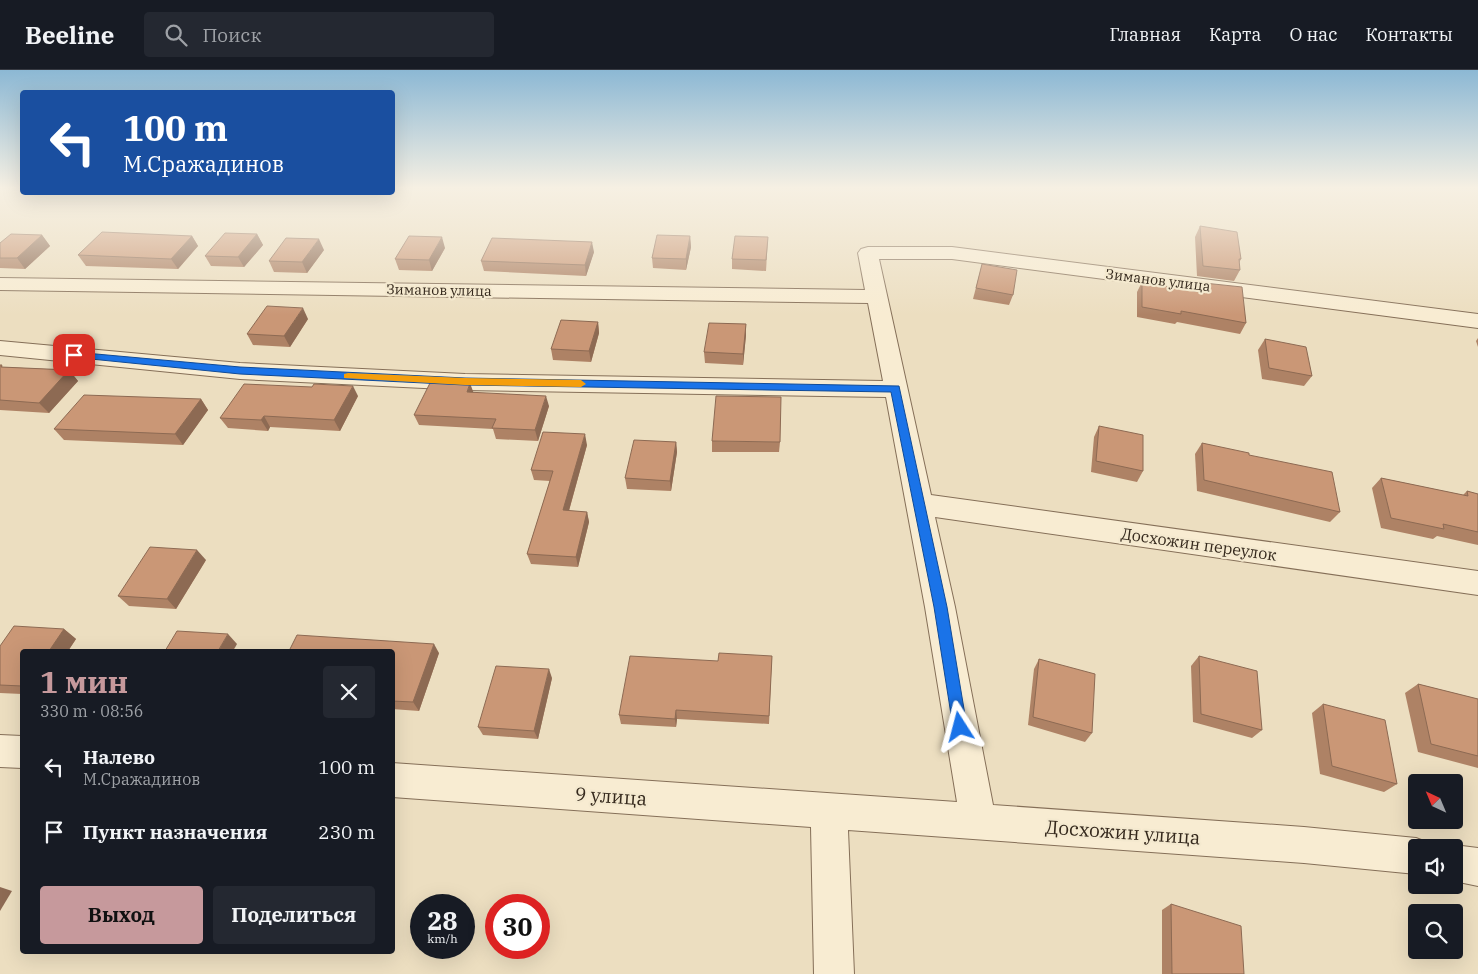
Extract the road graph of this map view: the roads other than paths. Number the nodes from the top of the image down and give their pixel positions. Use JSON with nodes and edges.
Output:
{"nodes":[{"id":1,"x":0,"y":284,"type":"edge"},
{"id":2,"x":878,"y":297,"type":"junction"},
{"id":3,"x":1478,"y":322,"type":"edge"},
{"id":4,"x":0,"y":348,"type":"edge"},
{"id":5,"x":896,"y":388,"type":"junction"},
{"id":6,"x":920,"y":504,"type":"junction"},
{"id":7,"x":1478,"y":583,"type":"edge"},
{"id":8,"x":0,"y":751,"type":"edge"},
{"id":9,"x":20,"y":752,"type":"edge"},
{"id":10,"x":395,"y":780,"type":"edge"},
{"id":11,"x":829,"y":812,"type":"junction"},
{"id":12,"x":978,"y":822,"type":"junction"},
{"id":13,"x":1408,"y":855,"type":"edge"},
{"id":14,"x":1463,"y":864,"type":"edge"},
{"id":15,"x":1478,"y":867,"type":"edge"},
{"id":16,"x":834,"y":974,"type":"edge"}],
"edges":[{"from":1,"to":2,"type":"street","name":"Зиманов улица"},
{"from":2,"to":3,"type":"street","name":"Зиманов улица"},
{"from":2,"to":5,"type":"street"},
{"from":4,"to":5,"type":"street"},
{"from":5,"to":6,"type":"street"},
{"from":6,"to":7,"type":"street","name":"Досхожин переулок"},
{"from":6,"to":12,"type":"street"},
{"from":8,"to":9,"type":"street"},
{"from":10,"to":11,"type":"street","name":"9 улица"},
{"from":11,"to":12,"type":"street","name":"Досхожин улица"},
{"from":11,"to":16,"type":"street"},
{"from":12,"to":13,"type":"street","name":"Досхожин улица"},
{"from":14,"to":15,"type":"street"}]}
